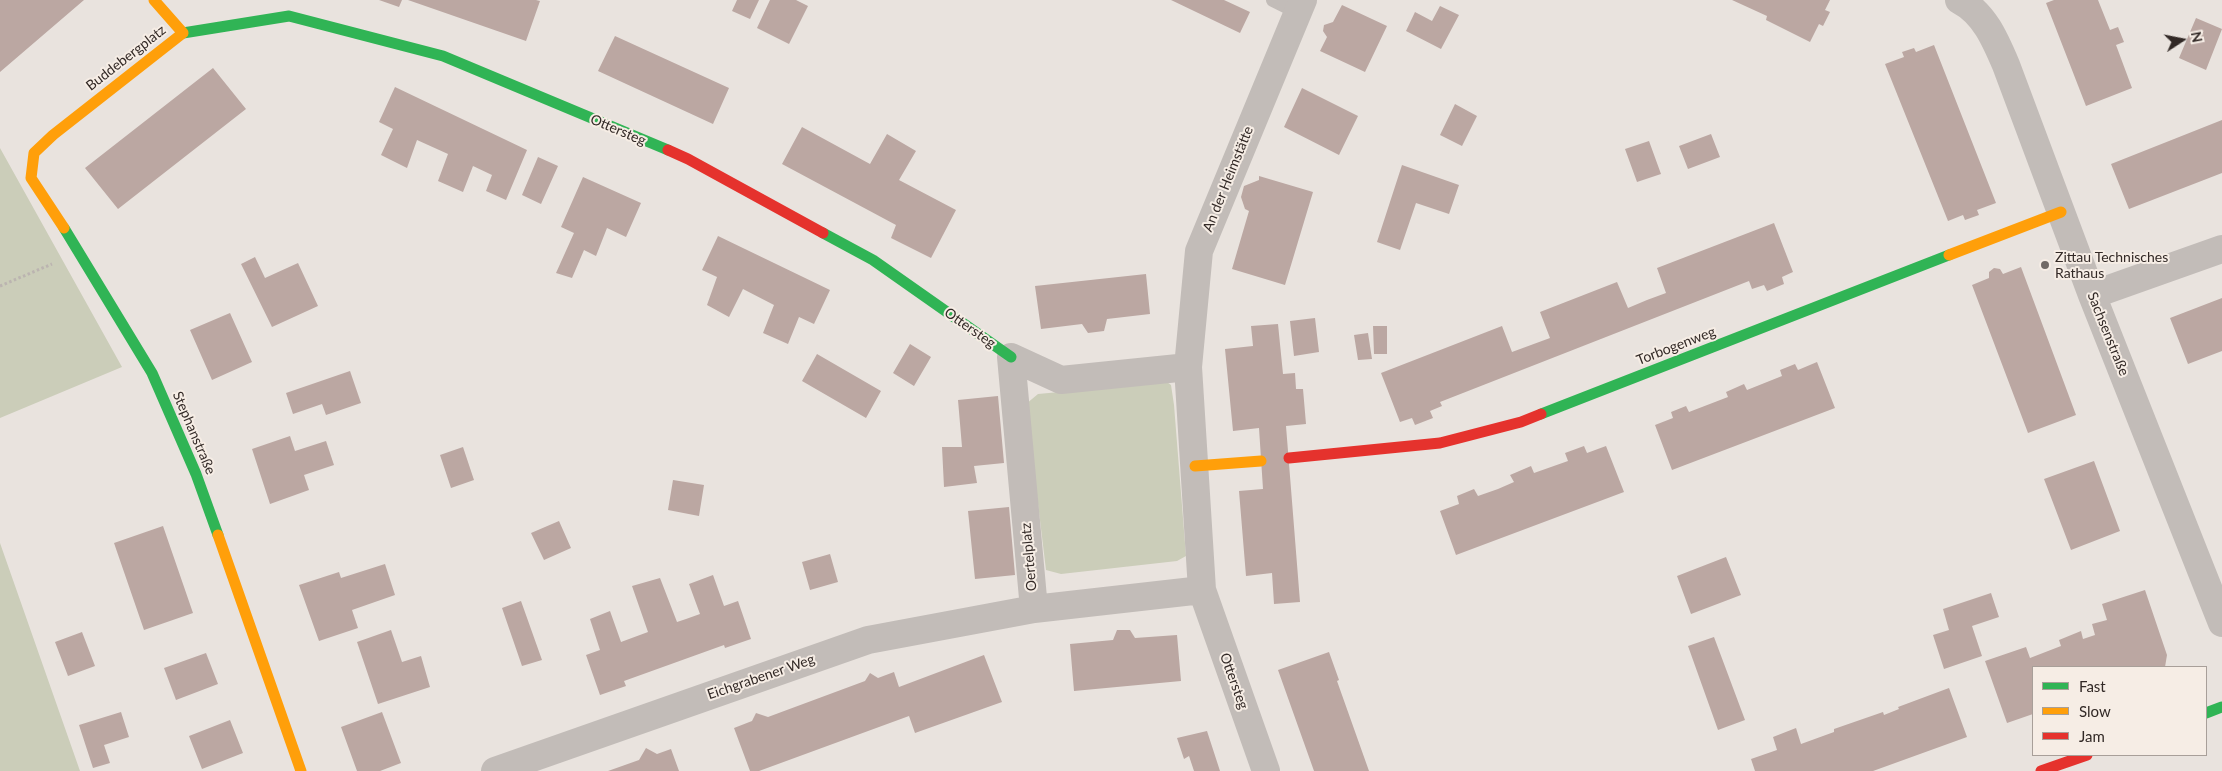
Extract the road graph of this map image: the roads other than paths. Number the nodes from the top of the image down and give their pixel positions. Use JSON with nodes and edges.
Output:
{"nodes":[{"id":1,"x":154,"y":0,"type":"edge"},
{"id":2,"x":1273,"y":0,"type":"edge"},
{"id":3,"x":1968,"y":2,"type":"edge"},
{"id":4,"x":1300,"y":6,"type":"edge"},
{"id":5,"x":184,"y":32,"type":"junction"},
{"id":6,"x":52,"y":134,"type":"joint"},
{"id":7,"x":2061,"y":212,"type":"junction"},
{"id":8,"x":2222,"y":249,"type":"edge"},
{"id":9,"x":2092,"y":295,"type":"junction"},
{"id":10,"x":1011,"y":357,"type":"junction"},
{"id":11,"x":1188,"y":367,"type":"junction"},
{"id":12,"x":1289,"y":458,"type":"dead end"},
{"id":13,"x":1261,"y":461,"type":"dead end"},
{"id":14,"x":1195,"y":466,"type":"junction"},
{"id":15,"x":1202,"y":590,"type":"junction"},
{"id":16,"x":1034,"y":609,"type":"junction"},
{"id":17,"x":2222,"y":623,"type":"edge"},
{"id":18,"x":2222,"y":707,"type":"edge"},
{"id":19,"x":2207,"y":712,"type":"edge"},
{"id":20,"x":2083,"y":756,"type":"edge"},
{"id":21,"x":300,"y":771,"type":"edge"},
{"id":22,"x":495,"y":771,"type":"edge"},
{"id":23,"x":1266,"y":771,"type":"edge"},
{"id":24,"x":2041,"y":771,"type":"edge"}],
"edges":[{"from":1,"to":5,"type":"street","name":"Buddebergplatz"},
{"from":2,"to":4,"type":"lane"},
{"from":3,"to":7,"type":"street","name":"Sachsenstraße"},
{"from":4,"to":11,"type":"street","name":"An der Heimstätte"},
{"from":5,"to":6,"type":"street","name":"Buddebergplatz"},
{"from":5,"to":10,"type":"street","name":"Ottersteg"},
{"from":6,"to":21,"type":"street","name":"Stephanstraße"},
{"from":7,"to":9,"type":"street","name":"Sachsenstraße"},
{"from":7,"to":12,"type":"street","name":"Torbogenweg"},
{"from":8,"to":9,"type":"street"},
{"from":9,"to":17,"type":"street","name":"Sachsenstraße"},
{"from":10,"to":11,"type":"street"},
{"from":10,"to":16,"type":"street","name":"Oertelplatz"},
{"from":11,"to":14,"type":"street"},
{"from":13,"to":14,"type":"street"},
{"from":14,"to":15,"type":"street"},
{"from":15,"to":16,"type":"street","name":"Oertelplatz"},
{"from":15,"to":23,"type":"street","name":"Ottersteg"},
{"from":16,"to":22,"type":"street","name":"Eichgrabener Weg"},
{"from":18,"to":19,"type":"street"},
{"from":20,"to":24,"type":"street"}]}
